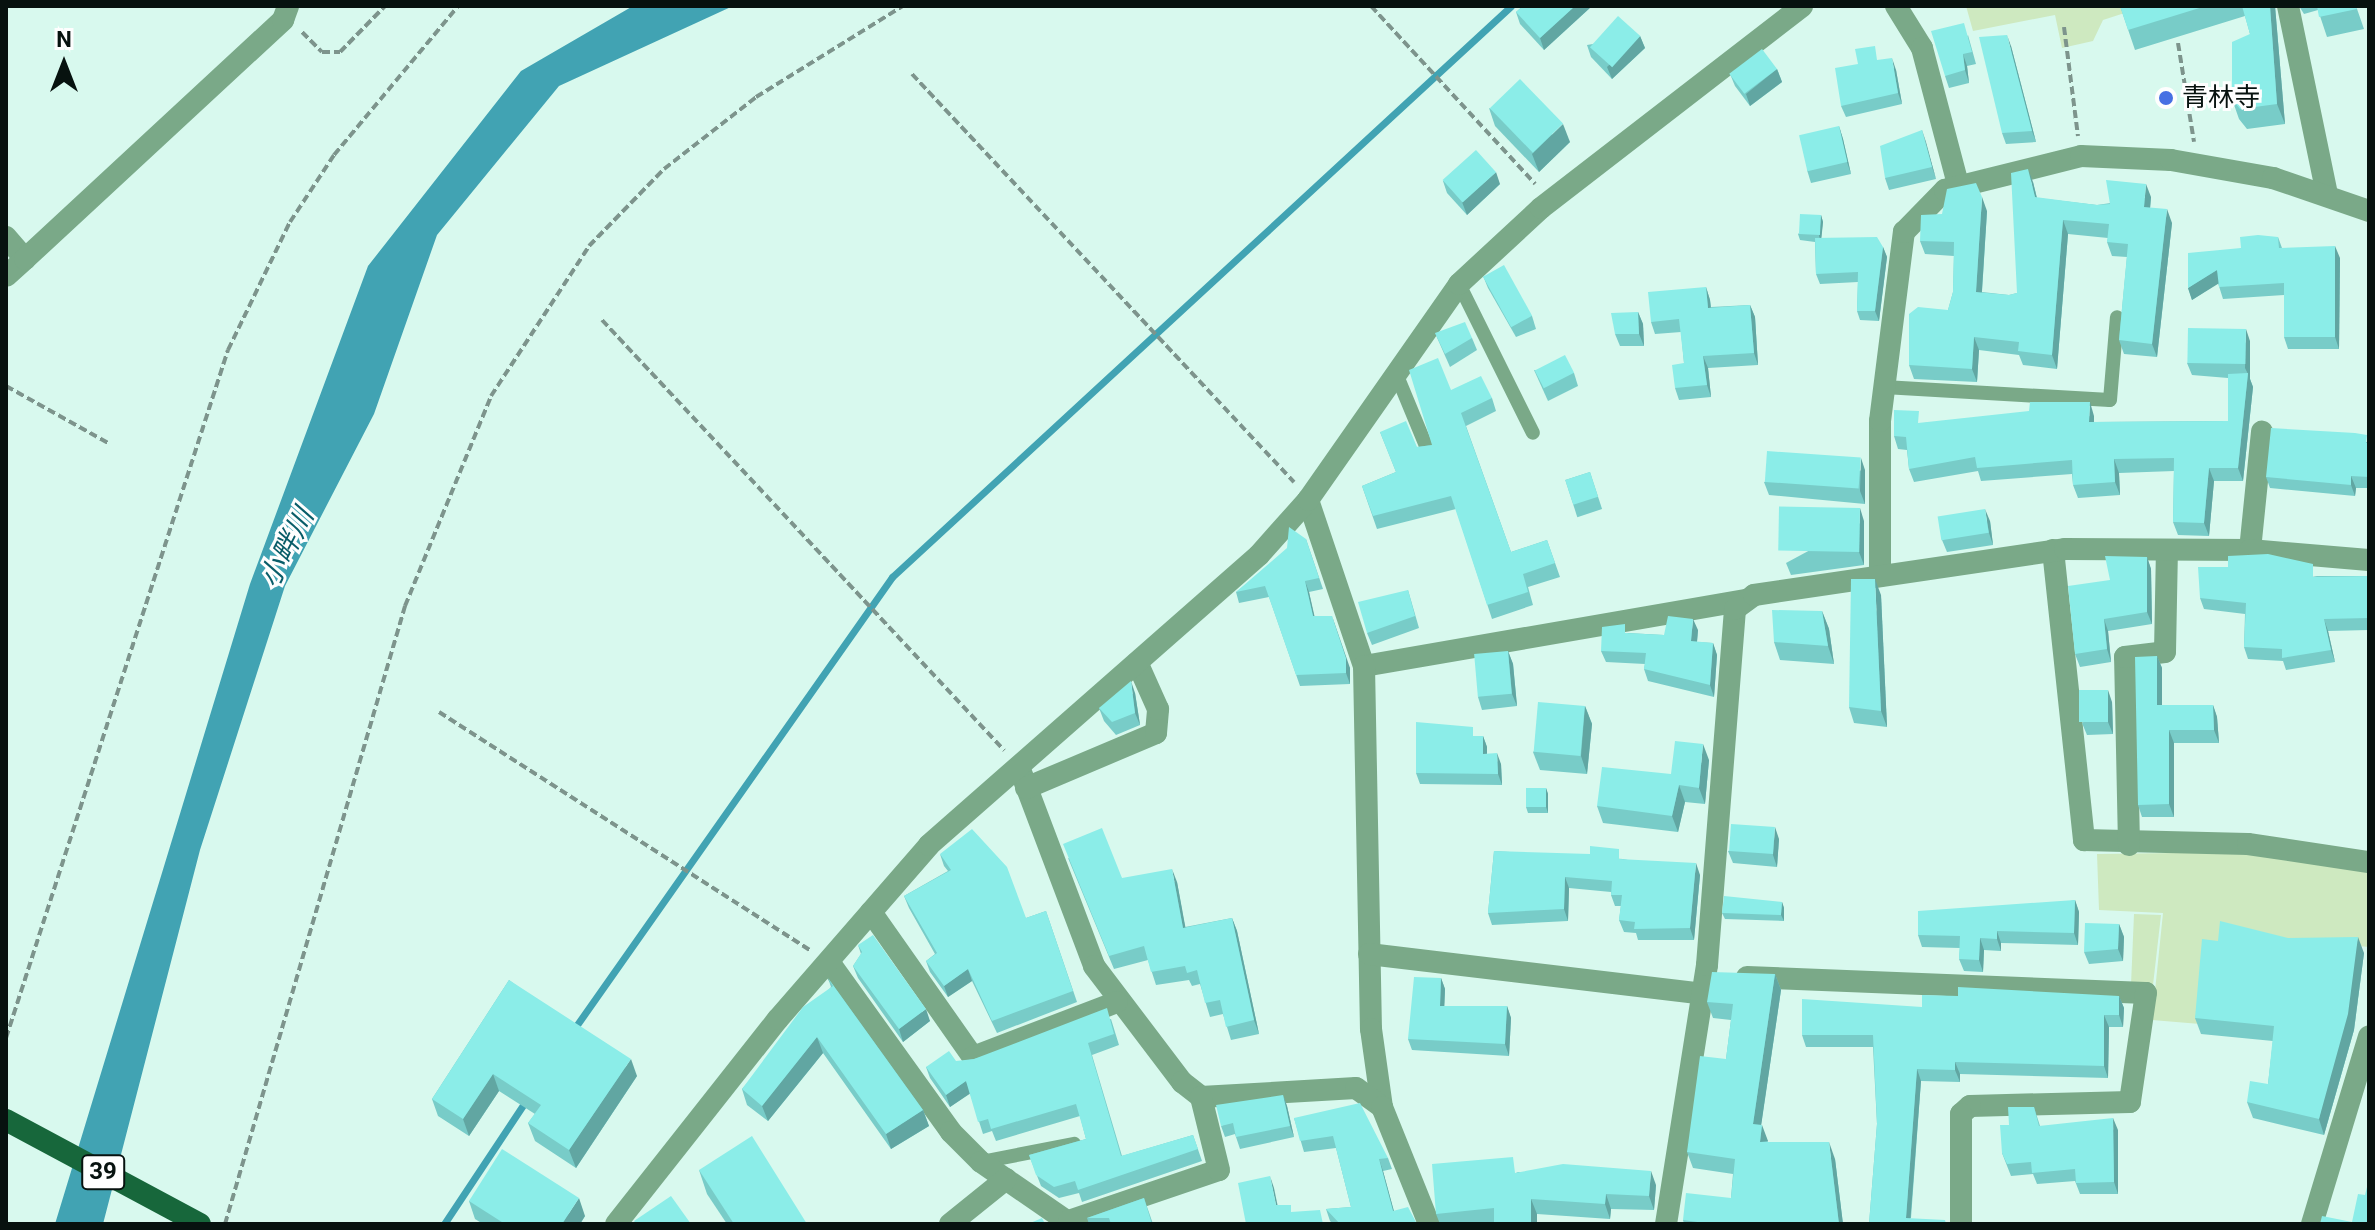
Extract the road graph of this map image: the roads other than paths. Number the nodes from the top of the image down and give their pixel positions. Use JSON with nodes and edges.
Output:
{"nodes":[{"id":1,"x":1802,"y":6,"type":"edge"},
{"id":2,"x":1896,"y":6,"type":"edge"},
{"id":3,"x":2288,"y":6,"type":"edge"},
{"id":4,"x":288,"y":10,"type":"edge"},
{"id":5,"x":1958,"y":184,"type":"junction"},
{"id":6,"x":2327,"y":195,"type":"junction"},
{"id":7,"x":2369,"y":211,"type":"edge"},
{"id":8,"x":6,"y":237,"type":"edge"},
{"id":9,"x":25,"y":259,"type":"junction"},
{"id":10,"x":6,"y":276,"type":"edge"},
{"id":11,"x":1459,"y":284,"type":"junction"},
{"id":12,"x":2117,"y":317,"type":"dead end"},
{"id":13,"x":1395,"y":371,"type":"junction"},
{"id":14,"x":1884,"y":387,"type":"junction"},
{"id":15,"x":2262,"y":432,"type":"dead end"},
{"id":16,"x":1533,"y":433,"type":"dead end"},
{"id":17,"x":1429,"y":453,"type":"edge"},
{"id":18,"x":1308,"y":500,"type":"junction"},
{"id":19,"x":2053,"y":550,"type":"junction"},
{"id":20,"x":2167,"y":550,"type":"junction"},
{"id":21,"x":2250,"y":550,"type":"junction"},
{"id":22,"x":2369,"y":560,"type":"edge"},
{"id":23,"x":1880,"y":576,"type":"junction"},
{"id":24,"x":1746,"y":600,"type":"junction"},
{"id":25,"x":1137,"y":662,"type":"junction"},
{"id":26,"x":1364,"y":666,"type":"junction"},
{"id":27,"x":1022,"y":777,"type":"junction"},
{"id":28,"x":2129,"y":845,"type":"junction"},
{"id":29,"x":2369,"y":862,"type":"edge"},
{"id":30,"x":871,"y":912,"type":"junction"},
{"id":31,"x":1369,"y":954,"type":"junction"},
{"id":32,"x":829,"y":962,"type":"junction"},
{"id":33,"x":1704,"y":983,"type":"junction"},
{"id":34,"x":1117,"y":1002,"type":"junction"},
{"id":35,"x":2369,"y":1036,"type":"edge"},
{"id":36,"x":2366,"y":1066,"type":"edge"},
{"id":37,"x":1201,"y":1097,"type":"junction"},
{"id":38,"x":1382,"y":1107,"type":"junction"},
{"id":39,"x":6,"y":1120,"type":"edge"},
{"id":40,"x":1080,"y":1143,"type":"edge"},
{"id":41,"x":981,"y":1162,"type":"junction"},
{"id":42,"x":1006,"y":1179,"type":"junction"},
{"id":43,"x":1070,"y":1222,"type":"edge"},
{"id":44,"x":200,"y":1224,"type":"edge"},
{"id":45,"x":616,"y":1224,"type":"edge"},
{"id":46,"x":950,"y":1224,"type":"edge"},
{"id":47,"x":1429,"y":1224,"type":"edge"},
{"id":48,"x":1666,"y":1224,"type":"edge"},
{"id":49,"x":1961,"y":1224,"type":"edge"},
{"id":50,"x":2312,"y":1224,"type":"edge"}],
"edges":[{"from":1,"to":11,"type":"street"},
{"from":2,"to":5,"type":"street"},
{"from":3,"to":6,"type":"street"},
{"from":4,"to":9,"type":"street"},
{"from":5,"to":6,"type":"street"},
{"from":5,"to":14,"type":"street"},
{"from":6,"to":7,"type":"street"},
{"from":8,"to":9,"type":"street"},
{"from":9,"to":10,"type":"street"},
{"from":11,"to":13,"type":"street"},
{"from":11,"to":16,"type":"lane"},
{"from":12,"to":14,"type":"lane"},
{"from":13,"to":17,"type":"lane"},
{"from":13,"to":18,"type":"street"},
{"from":14,"to":23,"type":"street"},
{"from":15,"to":21,"type":"street"},
{"from":18,"to":25,"type":"street"},
{"from":18,"to":26,"type":"street"},
{"from":19,"to":20,"type":"street"},
{"from":19,"to":23,"type":"street"},
{"from":19,"to":28,"type":"street"},
{"from":20,"to":21,"type":"street"},
{"from":20,"to":28,"type":"street"},
{"from":21,"to":22,"type":"street"},
{"from":23,"to":24,"type":"street"},
{"from":24,"to":26,"type":"street"},
{"from":24,"to":33,"type":"street"},
{"from":25,"to":27,"type":"street"},
{"from":25,"to":27,"type":"street"},
{"from":26,"to":31,"type":"street"},
{"from":27,"to":30,"type":"street"},
{"from":27,"to":34,"type":"street"},
{"from":28,"to":29,"type":"street"},
{"from":30,"to":32,"type":"street"},
{"from":30,"to":34,"type":"street"},
{"from":31,"to":33,"type":"street"},
{"from":31,"to":38,"type":"street"},
{"from":32,"to":41,"type":"street"},
{"from":32,"to":45,"type":"street"},
{"from":33,"to":48,"type":"street"},
{"from":33,"to":49,"type":"street"},
{"from":34,"to":37,"type":"street"},
{"from":35,"to":36,"type":"street"},
{"from":36,"to":50,"type":"street"},
{"from":37,"to":38,"type":"street"},
{"from":37,"to":43,"type":"street"},
{"from":38,"to":47,"type":"street"},
{"from":39,"to":44,"type":"main road","number":"39"},
{"from":40,"to":41,"type":"lane"},
{"from":41,"to":42,"type":"street"},
{"from":42,"to":43,"type":"street"},
{"from":42,"to":46,"type":"street"}]}
